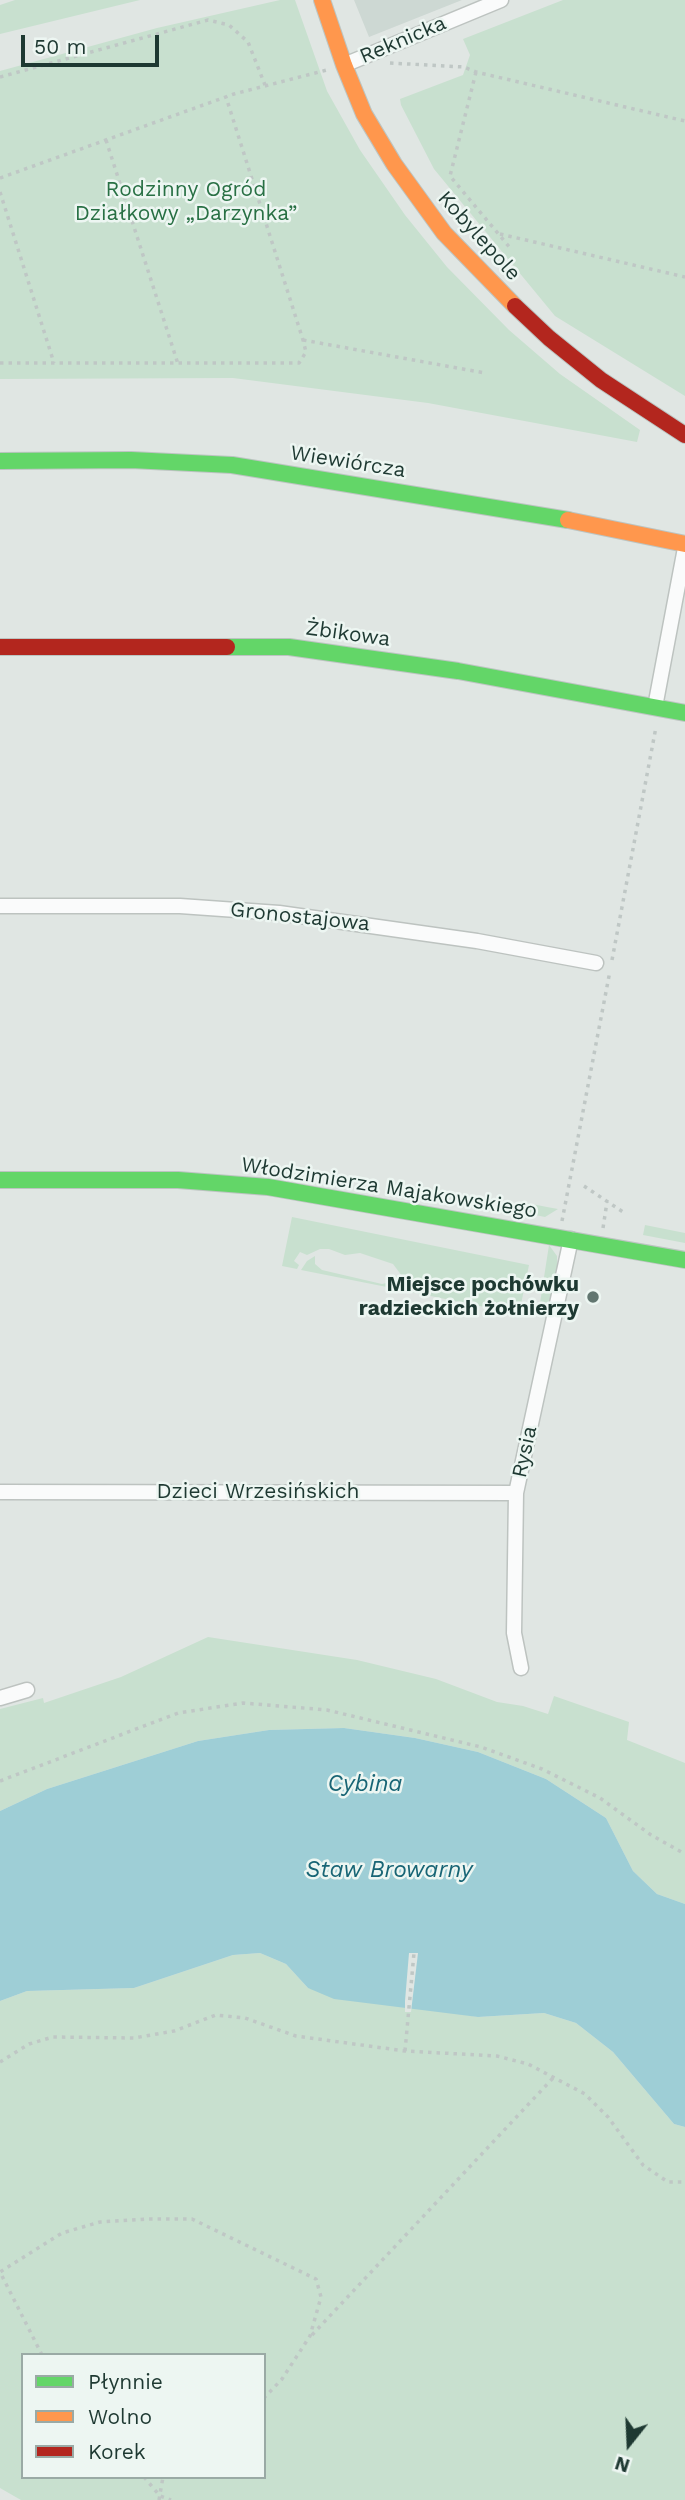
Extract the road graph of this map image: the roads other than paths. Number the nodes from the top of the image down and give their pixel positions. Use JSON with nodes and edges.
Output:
{"nodes":[{"id":1,"x":322,"y":0,"type":"edge"},
{"id":2,"x":501,"y":0,"type":"edge"},
{"id":3,"x":344,"y":65,"type":"junction"},
{"id":4,"x":685,"y":435,"type":"edge"},
{"id":5,"x":0,"y":461,"type":"edge"},
{"id":6,"x":685,"y":546,"type":"edge"},
{"id":7,"x":0,"y":647,"type":"edge"},
{"id":8,"x":655,"y":707,"type":"junction"},
{"id":9,"x":685,"y":713,"type":"edge"},
{"id":10,"x":0,"y":906,"type":"edge"},
{"id":11,"x":596,"y":964,"type":"dead end"},
{"id":12,"x":0,"y":1180,"type":"edge"},
{"id":13,"x":571,"y":1239,"type":"junction"},
{"id":14,"x":685,"y":1260,"type":"edge"},
{"id":15,"x":0,"y":1492,"type":"edge"},
{"id":16,"x":516,"y":1493,"type":"junction"},
{"id":17,"x":521,"y":1668,"type":"dead end"},
{"id":18,"x":27,"y":1690,"type":"dead end"},
{"id":19,"x":0,"y":1698,"type":"edge"}],
"edges":[{"from":1,"to":3,"type":"street","name":"Kobylepole"},
{"from":2,"to":3,"type":"street","name":"Reknicka"},
{"from":3,"to":4,"type":"street","name":"Kobylepole"},
{"from":5,"to":6,"type":"street","name":"Wiewiórcza"},
{"from":6,"to":8,"type":"street"},
{"from":7,"to":8,"type":"street","name":"Żbikowa"},
{"from":8,"to":9,"type":"street","name":"Żbikowa"},
{"from":10,"to":11,"type":"street","name":"Gronostajowa"},
{"from":12,"to":13,"type":"street","name":"Włodzimierza Majakowskiego"},
{"from":13,"to":14,"type":"street","name":"Włodzimierza Majakowskiego"},
{"from":13,"to":16,"type":"street","name":"Rysia"},
{"from":15,"to":16,"type":"street","name":"Dzieci Wrzesińskich"},
{"from":16,"to":17,"type":"street","name":"Rysia"},
{"from":18,"to":19,"type":"street"}]}
